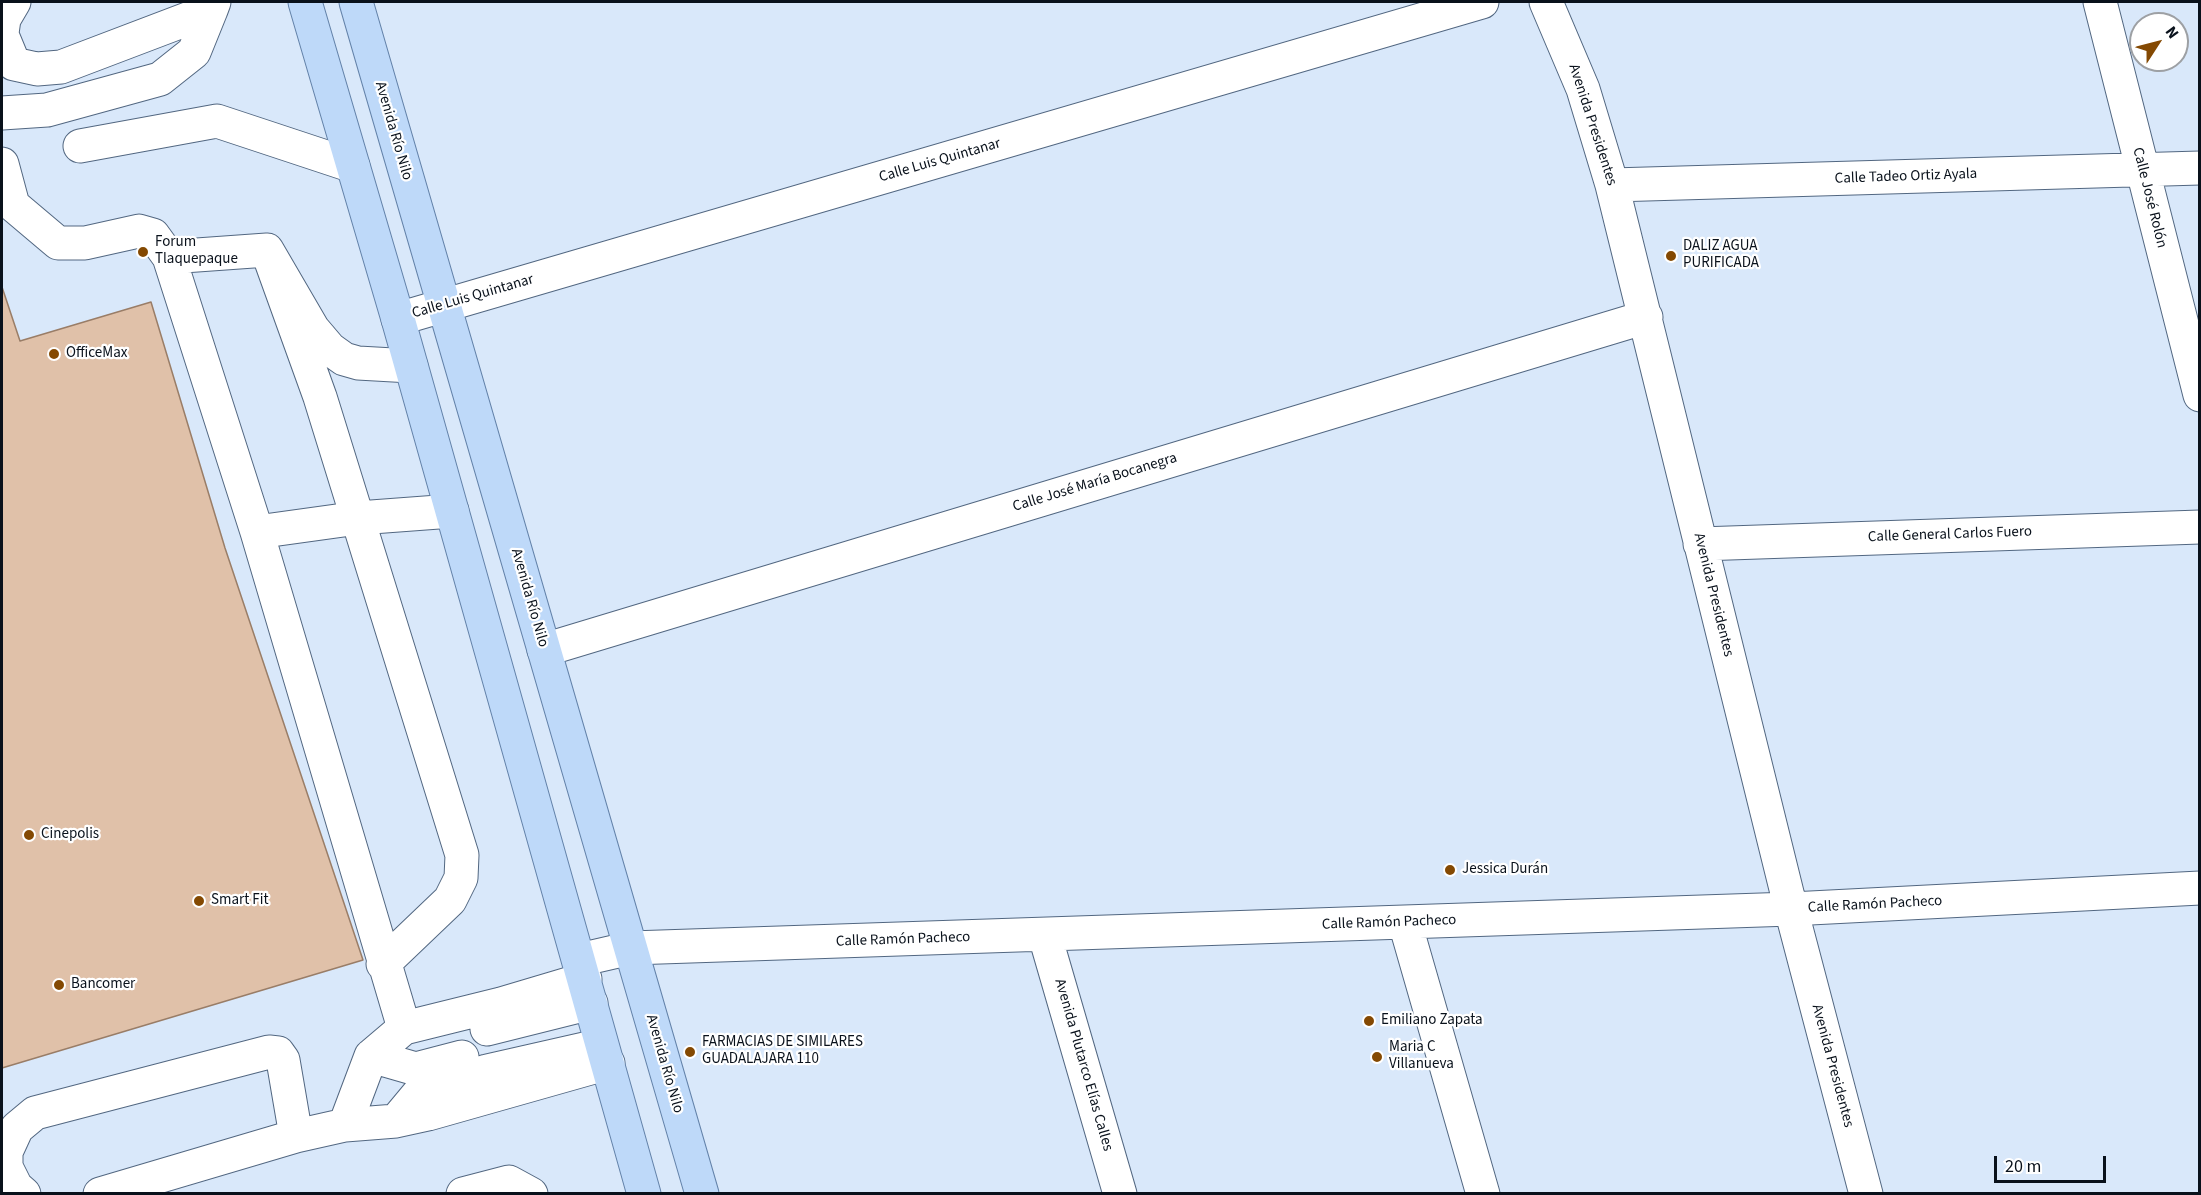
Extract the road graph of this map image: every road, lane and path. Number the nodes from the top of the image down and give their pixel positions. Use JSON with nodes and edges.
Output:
{"nodes":[{"id":1,"x":14,"y":2,"type":"edge"},
{"id":2,"x":305,"y":2,"type":"edge"},
{"id":3,"x":356,"y":2,"type":"edge"},
{"id":4,"x":1482,"y":2,"type":"edge"},
{"id":5,"x":1546,"y":2,"type":"edge"},
{"id":6,"x":2100,"y":2,"type":"edge"},
{"id":7,"x":213,"y":6,"type":"edge"},
{"id":8,"x":5,"y":54,"type":"edge"},
{"id":9,"x":2,"y":113,"type":"edge"},
{"id":10,"x":80,"y":146,"type":"dead end"},
{"id":11,"x":2,"y":164,"type":"edge"},
{"id":12,"x":353,"y":166,"type":"junction"},
{"id":13,"x":2199,"y":168,"type":"edge"},
{"id":14,"x":2142,"y":171,"type":"junction"},
{"id":15,"x":1612,"y":185,"type":"junction"},
{"id":16,"x":267,"y":250,"type":"junction"},
{"id":17,"x":169,"y":257,"type":"junction"},
{"id":18,"x":444,"y":306,"type":"junction"},
{"id":19,"x":1646,"y":317,"type":"junction"},
{"id":20,"x":398,"y":319,"type":"junction"},
{"id":21,"x":411,"y":366,"type":"junction"},
{"id":22,"x":2199,"y":395,"type":"edge"},
{"id":23,"x":452,"y":511,"type":"junction"},
{"id":24,"x":358,"y":518,"type":"junction"},
{"id":25,"x":2199,"y":527,"type":"edge"},
{"id":26,"x":257,"y":532,"type":"junction"},
{"id":27,"x":1700,"y":544,"type":"junction"},
{"id":28,"x":544,"y":650,"type":"junction"},
{"id":29,"x":2199,"y":888,"type":"edge"},
{"id":30,"x":1791,"y":909,"type":"junction"},
{"id":31,"x":1405,"y":923,"type":"junction"},
{"id":32,"x":1045,"y":936,"type":"junction"},
{"id":33,"x":631,"y":948,"type":"junction"},
{"id":34,"x":384,"y":964,"type":"junction"},
{"id":35,"x":597,"y":1022,"type":"junction"},
{"id":36,"x":404,"y":1028,"type":"junction"},
{"id":37,"x":371,"y":1056,"type":"junction"},
{"id":38,"x":396,"y":1121,"type":"junction"},
{"id":39,"x":345,"y":1125,"type":"junction"},
{"id":40,"x":296,"y":1136,"type":"junction"},
{"id":41,"x":158,"y":1185,"type":"edge"},
{"id":42,"x":24,"y":1194,"type":"edge"},
{"id":43,"x":100,"y":1194,"type":"edge"},
{"id":44,"x":463,"y":1194,"type":"edge"},
{"id":45,"x":531,"y":1194,"type":"edge"},
{"id":46,"x":644,"y":1194,"type":"edge"},
{"id":47,"x":702,"y":1194,"type":"edge"},
{"id":48,"x":1120,"y":1194,"type":"edge"},
{"id":49,"x":1483,"y":1194,"type":"edge"},
{"id":50,"x":1866,"y":1194,"type":"edge"}],
"edges":[{"from":1,"to":8,"type":"street"},
{"from":2,"to":12,"type":"main road"},
{"from":3,"to":18,"type":"main road","name":"Avenida Río Nilo"},
{"from":4,"to":18,"type":"street","name":"Calle Luis Quintanar"},
{"from":5,"to":15,"type":"street","name":"Avenida Presidentes"},
{"from":6,"to":14,"type":"street","name":"Calle José Rolón"},
{"from":7,"to":8,"type":"street"},
{"from":7,"to":9,"type":"street"},
{"from":10,"to":12,"type":"street"},
{"from":11,"to":17,"type":"street"},
{"from":12,"to":20,"type":"main road"},
{"from":13,"to":14,"type":"street","name":"Calle Tadeo Ortiz Ayala"},
{"from":14,"to":15,"type":"street","name":"Calle Tadeo Ortiz Ayala"},
{"from":14,"to":22,"type":"street","name":"Calle José Rolón"},
{"from":15,"to":19,"type":"street","name":"Avenida Presidentes"},
{"from":16,"to":17,"type":"street"},
{"from":16,"to":21,"type":"street"},
{"from":16,"to":24,"type":"street"},
{"from":17,"to":26,"type":"street"},
{"from":18,"to":20,"type":"street","name":"Calle Luis Quintanar"},
{"from":18,"to":28,"type":"main road","name":"Avenida Río Nilo"},
{"from":19,"to":27,"type":"street","name":"Avenida Presidentes"},
{"from":19,"to":28,"type":"street","name":"Calle José María Bocanegra"},
{"from":20,"to":21,"type":"main road"},
{"from":21,"to":23,"type":"main road"},
{"from":23,"to":24,"type":"street"},
{"from":23,"to":35,"type":"main road"},
{"from":24,"to":26,"type":"street"},
{"from":24,"to":34,"type":"street"},
{"from":25,"to":27,"type":"street","name":"Calle General Carlos Fuero"},
{"from":26,"to":34,"type":"street"},
{"from":27,"to":30,"type":"street","name":"Avenida Presidentes"},
{"from":28,"to":33,"type":"main road","name":"Avenida Río Nilo"},
{"from":29,"to":30,"type":"street","name":"Calle Ramón Pacheco"},
{"from":30,"to":31,"type":"street","name":"Calle Ramón Pacheco"},
{"from":30,"to":50,"type":"street","name":"Avenida Presidentes"},
{"from":31,"to":32,"type":"street","name":"Calle Ramón Pacheco"},
{"from":31,"to":49,"type":"street"},
{"from":32,"to":33,"type":"street","name":"Calle Ramón Pacheco"},
{"from":32,"to":48,"type":"street","name":"Avenida Plutarco Elías Calles"},
{"from":33,"to":35,"type":"street","name":"Calle Ramón Pacheco"},
{"from":33,"to":47,"type":"main road","name":"Avenida Río Nilo"},
{"from":34,"to":36,"type":"street"},
{"from":35,"to":36,"type":"street"},
{"from":35,"to":37,"type":"street"},
{"from":35,"to":38,"type":"street"},
{"from":35,"to":38,"type":"street"},
{"from":35,"to":46,"type":"main road"},
{"from":36,"to":37,"type":"street"},
{"from":37,"to":39,"type":"street"},
{"from":38,"to":39,"type":"street"},
{"from":39,"to":40,"type":"street"},
{"from":40,"to":41,"type":"street"},
{"from":40,"to":42,"type":"street"},
{"from":41,"to":43,"type":"street"},
{"from":44,"to":45,"type":"street"}]}
